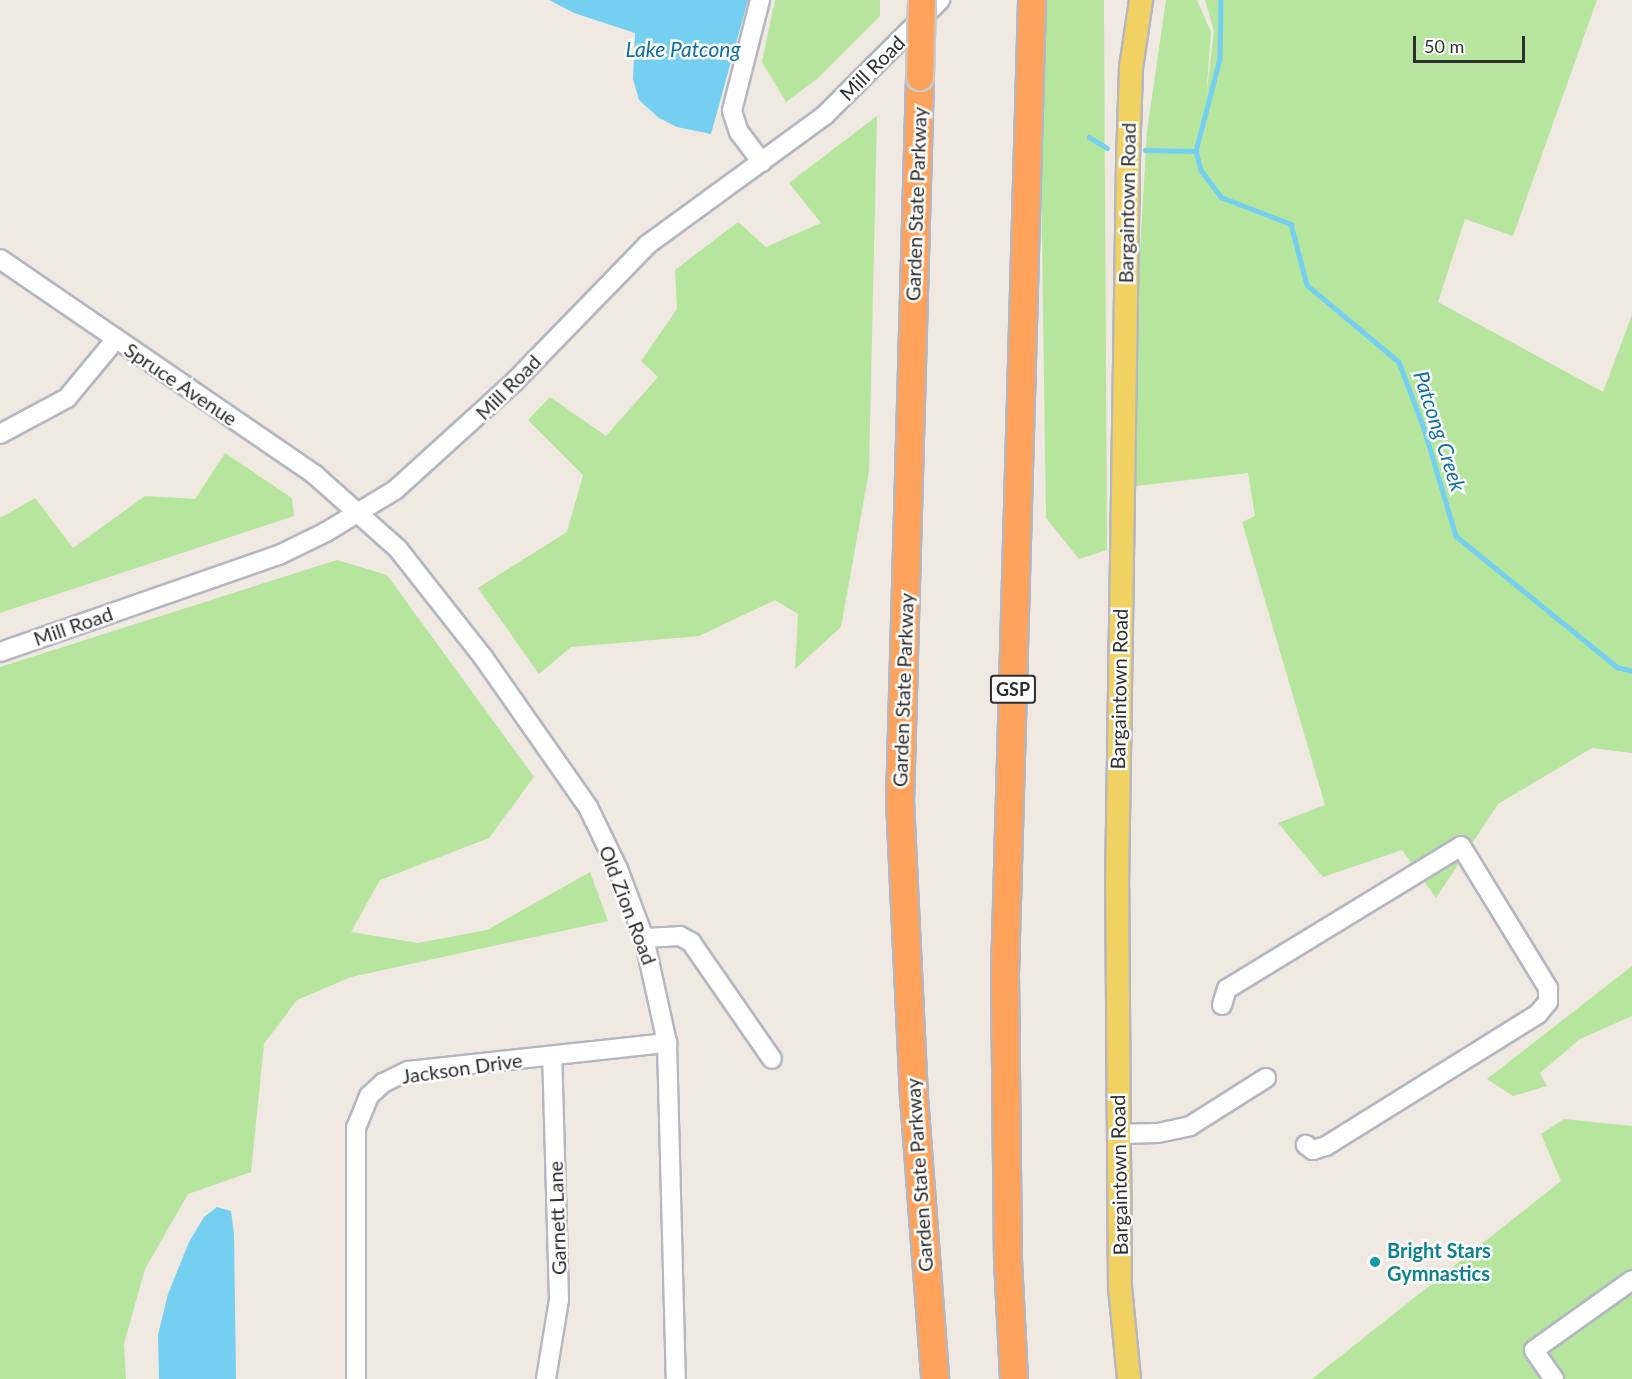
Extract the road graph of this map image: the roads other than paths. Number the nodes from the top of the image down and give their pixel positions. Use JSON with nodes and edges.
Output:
{"nodes":[{"id":1,"x":760,"y":0,"type":"edge"},
{"id":2,"x":922,"y":0,"type":"edge"},
{"id":3,"x":940,"y":0,"type":"edge"},
{"id":4,"x":1032,"y":0,"type":"edge"},
{"id":5,"x":1137,"y":6,"type":"edge"},
{"id":6,"x":762,"y":162,"type":"junction"},
{"id":7,"x":0,"y":259,"type":"edge"},
{"id":8,"x":116,"y":339,"type":"junction"},
{"id":9,"x":0,"y":434,"type":"edge"},
{"id":10,"x":359,"y":513,"type":"junction"},
{"id":11,"x":0,"y":652,"type":"edge"},
{"id":12,"x":644,"y":938,"type":"junction"},
{"id":13,"x":1222,"y":1005,"type":"dead end"},
{"id":14,"x":667,"y":1043,"type":"junction"},
{"id":15,"x":552,"y":1056,"type":"junction"},
{"id":16,"x":772,"y":1059,"type":"dead end"},
{"id":17,"x":1266,"y":1078,"type":"dead end"},
{"id":18,"x":1118,"y":1134,"type":"junction"},
{"id":19,"x":1306,"y":1144,"type":"dead end"},
{"id":20,"x":1632,"y":1280,"type":"edge"},
{"id":21,"x":356,"y":1379,"type":"edge"},
{"id":22,"x":546,"y":1379,"type":"edge"},
{"id":23,"x":676,"y":1379,"type":"edge"},
{"id":24,"x":935,"y":1379,"type":"edge"},
{"id":25,"x":1014,"y":1379,"type":"edge"},
{"id":26,"x":1129,"y":1379,"type":"edge"},
{"id":27,"x":1554,"y":1379,"type":"edge"}],
"edges":[{"from":1,"to":6,"type":"street"},
{"from":2,"to":24,"type":"highway","name":"Garden State Parkway","bridge":true},
{"from":3,"to":6,"type":"street","name":"Mill Road"},
{"from":4,"to":25,"type":"highway","number":"GSP"},
{"from":5,"to":18,"type":"main road","name":"Bargaintown Road"},
{"from":6,"to":10,"type":"street","name":"Mill Road"},
{"from":7,"to":8,"type":"street","name":"Spruce Avenue"},
{"from":8,"to":9,"type":"street"},
{"from":8,"to":10,"type":"street","name":"Spruce Avenue"},
{"from":10,"to":11,"type":"street","name":"Mill Road"},
{"from":10,"to":12,"type":"street","name":"Old Zion Road"},
{"from":12,"to":14,"type":"street","name":"Old Zion Road"},
{"from":12,"to":16,"type":"street"},
{"from":13,"to":19,"type":"street"},
{"from":14,"to":15,"type":"street","name":"Jackson Drive"},
{"from":14,"to":23,"type":"street","name":"Old Zion Road"},
{"from":15,"to":21,"type":"street","name":"Jackson Drive"},
{"from":15,"to":22,"type":"street","name":"Garnett Lane"},
{"from":17,"to":18,"type":"street"},
{"from":18,"to":26,"type":"main road","name":"Bargaintown Road"},
{"from":20,"to":27,"type":"street"}]}
